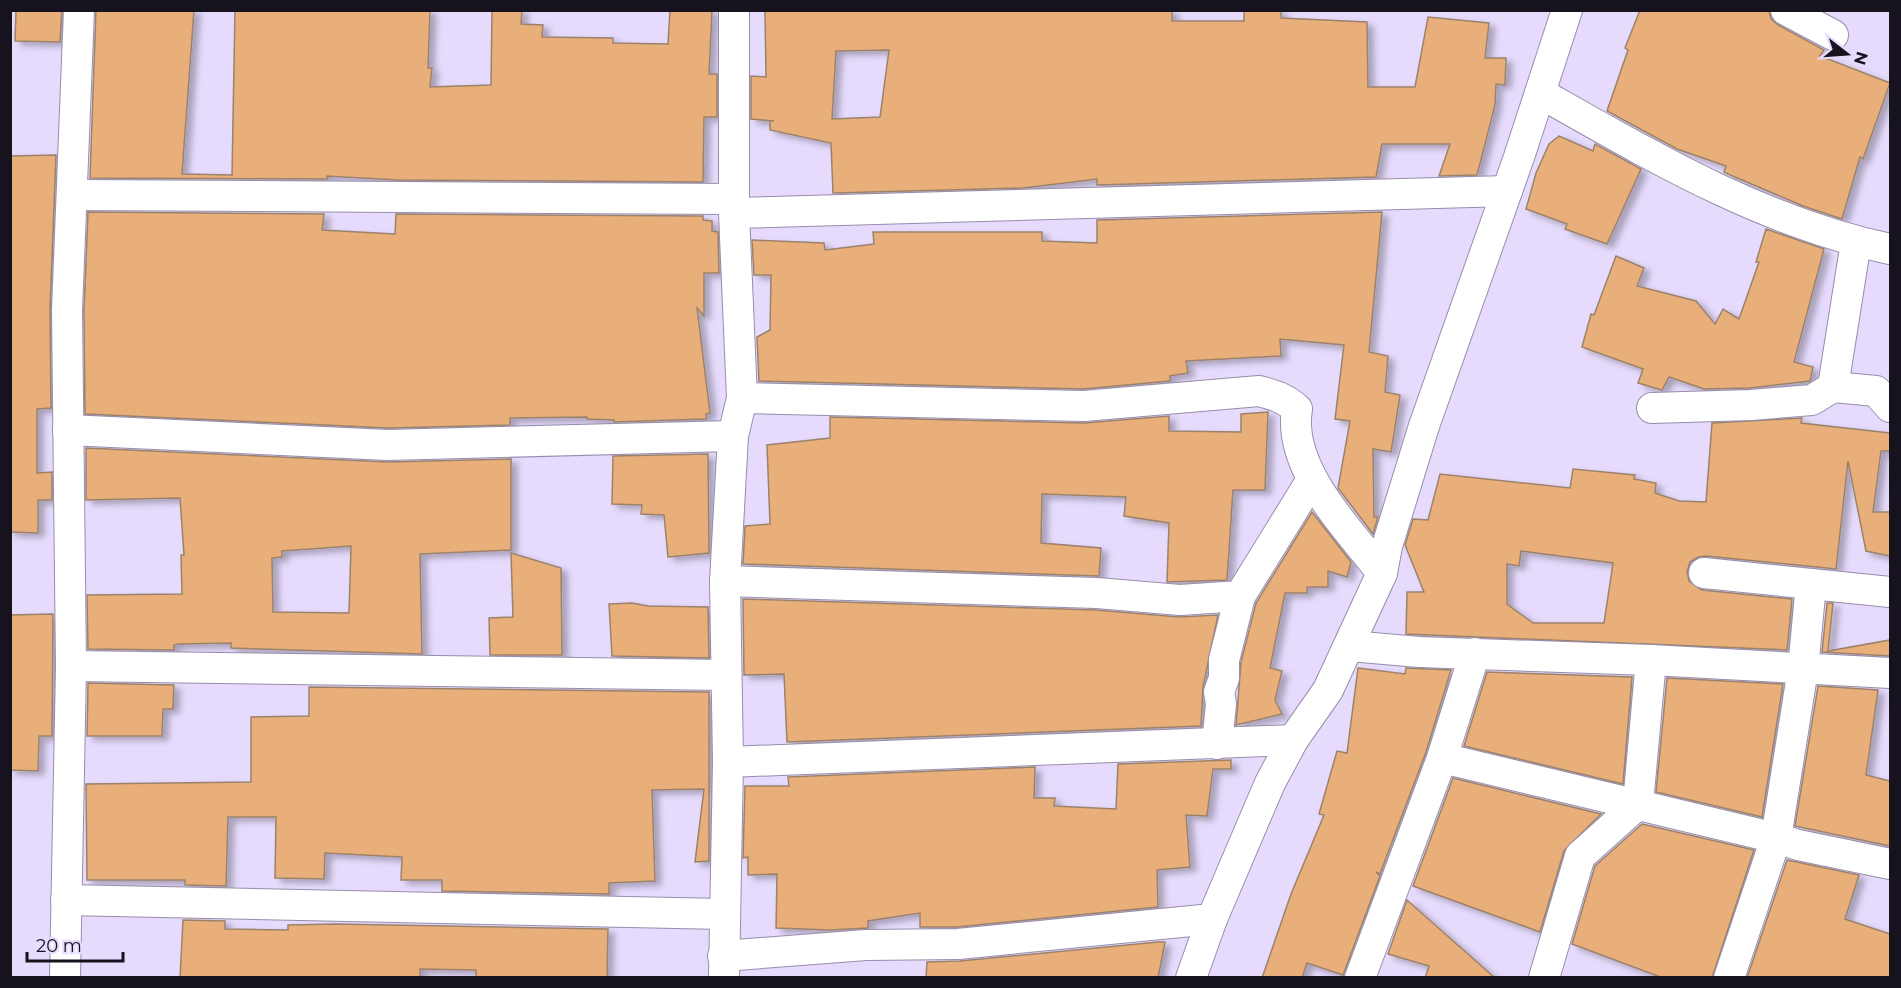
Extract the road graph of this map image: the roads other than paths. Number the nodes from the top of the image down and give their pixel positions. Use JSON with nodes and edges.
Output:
{"nodes":[{"id":1,"x":78,"y":10,"type":"edge"},
{"id":2,"x":734,"y":10,"type":"edge"},
{"id":3,"x":1567,"y":10,"type":"edge"},
{"id":4,"x":1786,"y":10,"type":"edge"},
{"id":5,"x":1833,"y":35,"type":"dead end"},
{"id":6,"x":1540,"y":93,"type":"junction"},
{"id":7,"x":1506,"y":191,"type":"junction"},
{"id":8,"x":72,"y":195,"type":"junction"},
{"id":9,"x":734,"y":206,"type":"junction"},
{"id":10,"x":1856,"y":242,"type":"junction"},
{"id":11,"x":1890,"y":249,"type":"edge"},
{"id":12,"x":1833,"y":387,"type":"junction"},
{"id":13,"x":742,"y":398,"type":"junction"},
{"id":14,"x":1890,"y":406,"type":"edge"},
{"id":15,"x":1652,"y":408,"type":"dead end"},
{"id":16,"x":68,"y":430,"type":"junction"},
{"id":17,"x":733,"y":436,"type":"junction"},
{"id":18,"x":1311,"y":481,"type":"junction"},
{"id":19,"x":1382,"y":573,"type":"junction"},
{"id":20,"x":1704,"y":573,"type":"dead end"},
{"id":21,"x":725,"y":581,"type":"junction"},
{"id":22,"x":1811,"y":584,"type":"junction"},
{"id":23,"x":1890,"y":592,"type":"edge"},
{"id":24,"x":1240,"y":596,"type":"junction"},
{"id":25,"x":1350,"y":646,"type":"junction"},
{"id":26,"x":1475,"y":653,"type":"junction"},
{"id":27,"x":1651,"y":660,"type":"junction"},
{"id":28,"x":71,"y":666,"type":"junction"},
{"id":29,"x":1803,"y":669,"type":"junction"},
{"id":30,"x":1890,"y":673,"type":"edge"},
{"id":31,"x":726,"y":675,"type":"junction"},
{"id":32,"x":1293,"y":740,"type":"junction"},
{"id":33,"x":1217,"y":744,"type":"junction"},
{"id":34,"x":1442,"y":758,"type":"junction"},
{"id":35,"x":728,"y":762,"type":"junction"},
{"id":36,"x":1638,"y":804,"type":"junction"},
{"id":37,"x":1776,"y":838,"type":"junction"},
{"id":38,"x":1890,"y":864,"type":"edge"},
{"id":39,"x":66,"y":900,"type":"junction"},
{"id":40,"x":724,"y":914,"type":"junction"},
{"id":41,"x":1212,"y":919,"type":"junction"},
{"id":42,"x":724,"y":967,"type":"edge"},
{"id":43,"x":65,"y":978,"type":"edge"},
{"id":44,"x":1191,"y":978,"type":"edge"},
{"id":45,"x":1360,"y":978,"type":"edge"},
{"id":46,"x":1544,"y":978,"type":"edge"},
{"id":47,"x":1729,"y":978,"type":"edge"}],
"edges":[{"from":1,"to":8,"type":"street"},
{"from":2,"to":9,"type":"street"},
{"from":3,"to":6,"type":"street"},
{"from":4,"to":5,"type":"street"},
{"from":6,"to":7,"type":"street"},
{"from":6,"to":10,"type":"street"},
{"from":7,"to":9,"type":"street"},
{"from":7,"to":19,"type":"street"},
{"from":8,"to":9,"type":"street"},
{"from":8,"to":16,"type":"street"},
{"from":9,"to":13,"type":"street"},
{"from":10,"to":11,"type":"street"},
{"from":10,"to":12,"type":"street"},
{"from":12,"to":14,"type":"street"},
{"from":12,"to":15,"type":"street"},
{"from":13,"to":17,"type":"street"},
{"from":13,"to":18,"type":"street"},
{"from":16,"to":17,"type":"street"},
{"from":16,"to":28,"type":"street"},
{"from":17,"to":21,"type":"street"},
{"from":18,"to":19,"type":"street"},
{"from":18,"to":24,"type":"street"},
{"from":19,"to":25,"type":"street"},
{"from":20,"to":22,"type":"street"},
{"from":21,"to":24,"type":"street"},
{"from":21,"to":31,"type":"street"},
{"from":22,"to":23,"type":"street"},
{"from":22,"to":29,"type":"street"},
{"from":24,"to":33,"type":"street"},
{"from":25,"to":26,"type":"street"},
{"from":25,"to":32,"type":"street"},
{"from":26,"to":27,"type":"street"},
{"from":26,"to":34,"type":"street"},
{"from":27,"to":29,"type":"street"},
{"from":27,"to":36,"type":"street"},
{"from":28,"to":31,"type":"street"},
{"from":28,"to":39,"type":"street"},
{"from":29,"to":30,"type":"street"},
{"from":29,"to":37,"type":"street"},
{"from":31,"to":35,"type":"street"},
{"from":32,"to":33,"type":"street"},
{"from":32,"to":41,"type":"street"},
{"from":33,"to":35,"type":"street"},
{"from":34,"to":36,"type":"street"},
{"from":34,"to":45,"type":"street"},
{"from":35,"to":40,"type":"street"},
{"from":36,"to":37,"type":"street"},
{"from":36,"to":46,"type":"street"},
{"from":37,"to":38,"type":"street"},
{"from":37,"to":47,"type":"street"},
{"from":39,"to":40,"type":"street"},
{"from":39,"to":43,"type":"street"},
{"from":40,"to":42,"type":"street"},
{"from":41,"to":42,"type":"street"},
{"from":41,"to":44,"type":"street"}]}
